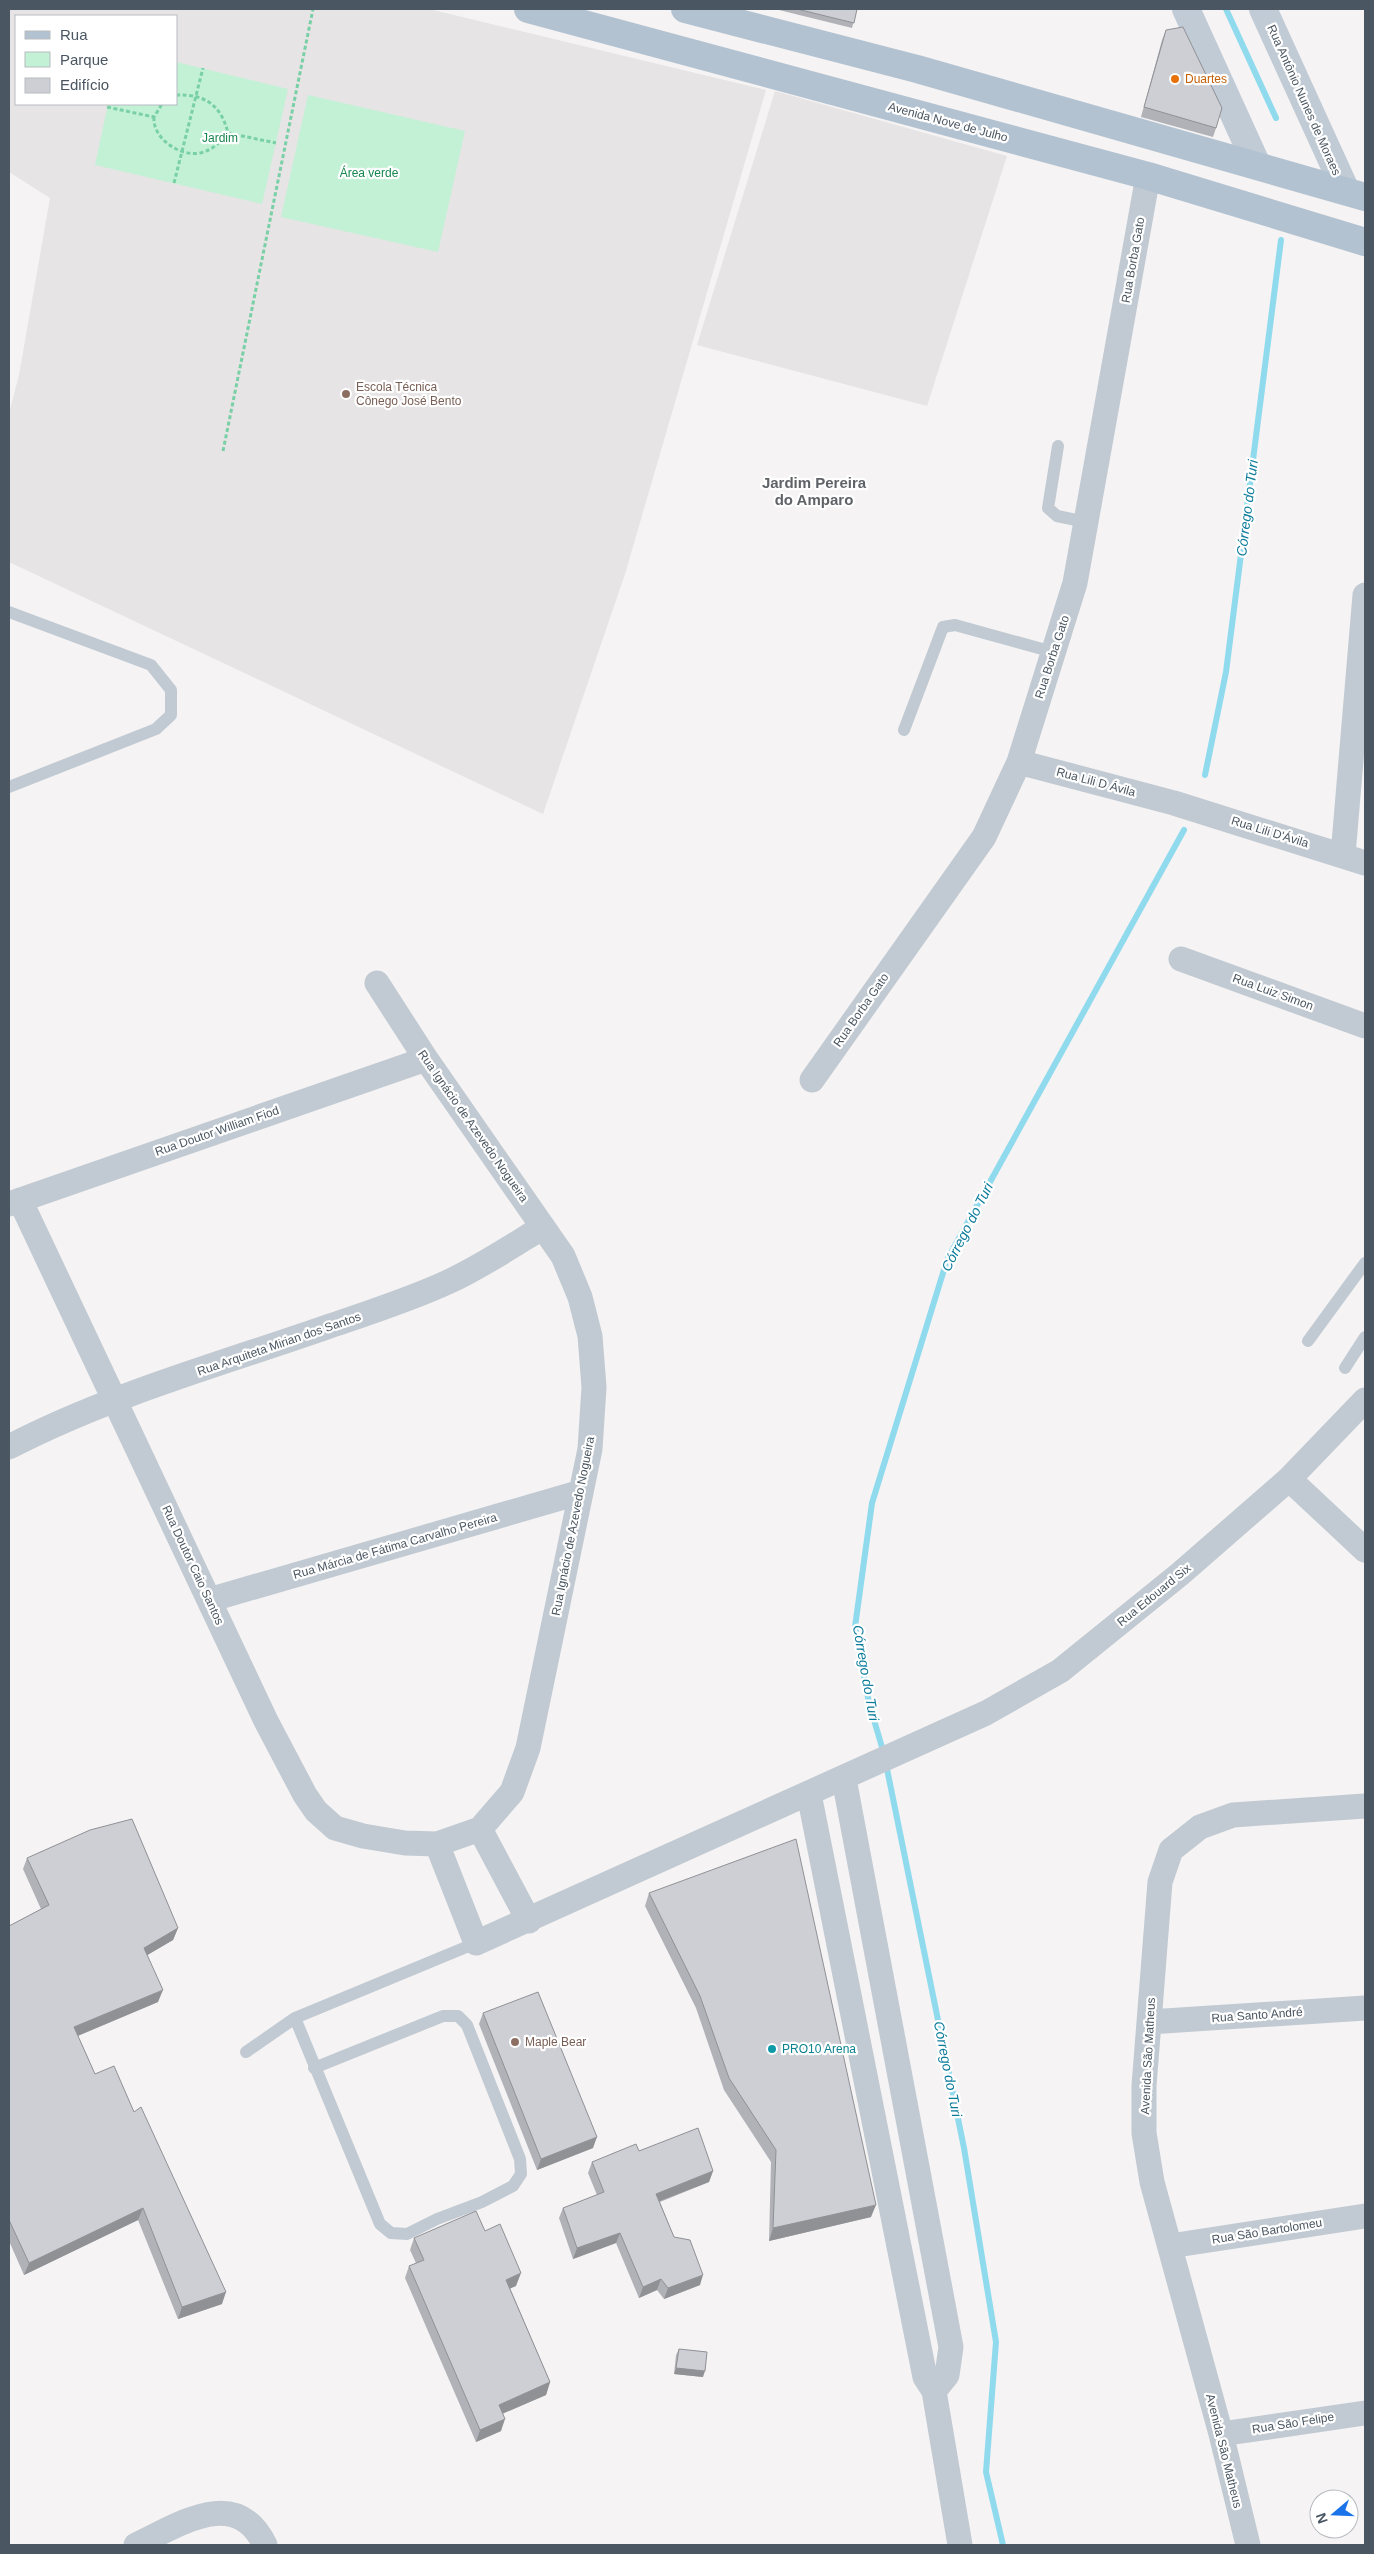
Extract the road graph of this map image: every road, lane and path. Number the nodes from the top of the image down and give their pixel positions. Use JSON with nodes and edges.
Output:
{"nodes":[{"id":1,"x":313,"y":9,"type":"edge"},
{"id":2,"x":1186,"y":9,"type":"edge"},
{"id":3,"x":1263,"y":9,"type":"edge"},
{"id":4,"x":552,"y":11,"type":"edge"},
{"id":5,"x":698,"y":11,"type":"edge"},
{"id":6,"x":203,"y":68,"type":"dead end"},
{"id":7,"x":178,"y":95,"type":"edge"},
{"id":8,"x":195,"y":96,"type":"junction"},
{"id":9,"x":161,"y":105,"type":"edge"},
{"id":10,"x":108,"y":107,"type":"dead end"},
{"id":11,"x":154,"y":117,"type":"junction"},
{"id":12,"x":228,"y":133,"type":"junction"},
{"id":13,"x":276,"y":144,"type":"dead end"},
{"id":14,"x":182,"y":151,"type":"junction"},
{"id":15,"x":1257,"y":165,"type":"junction"},
{"id":16,"x":1148,"y":176,"type":"junction"},
{"id":17,"x":174,"y":183,"type":"dead end"},
{"id":18,"x":1355,"y":194,"type":"edge"},
{"id":19,"x":1365,"y":242,"type":"edge"},
{"id":20,"x":1058,"y":446,"type":"dead end"},
{"id":21,"x":223,"y":451,"type":"dead end"},
{"id":22,"x":1086,"y":522,"type":"junction"},
{"id":23,"x":1365,"y":595,"type":"edge"},
{"id":24,"x":9,"y":612,"type":"edge"},
{"id":25,"x":1053,"y":652,"type":"junction"},
{"id":26,"x":904,"y":730,"type":"dead end"},
{"id":27,"x":1018,"y":762,"type":"junction"},
{"id":28,"x":9,"y":787,"type":"edge"},
{"id":29,"x":1174,"y":803,"type":"joint"},
{"id":30,"x":1354,"y":859,"type":"edge"},
{"id":31,"x":1181,"y":959,"type":"dead end"},
{"id":32,"x":377,"y":983,"type":"dead end"},
{"id":33,"x":1365,"y":1026,"type":"edge"},
{"id":34,"x":426,"y":1060,"type":"junction"},
{"id":35,"x":812,"y":1080,"type":"dead end"},
{"id":36,"x":14,"y":1202,"type":"edge"},
{"id":37,"x":543,"y":1227,"type":"junction"},
{"id":38,"x":1365,"y":1263,"type":"edge"},
{"id":39,"x":1365,"y":1337,"type":"edge"},
{"id":40,"x":1308,"y":1341,"type":"dead end"},
{"id":41,"x":1345,"y":1368,"type":"dead end"},
{"id":42,"x":116,"y":1400,"type":"junction"},
{"id":43,"x":1365,"y":1400,"type":"edge"},
{"id":44,"x":9,"y":1448,"type":"edge"},
{"id":45,"x":1289,"y":1479,"type":"junction"},
{"id":46,"x":581,"y":1492,"type":"junction"},
{"id":47,"x":1365,"y":1550,"type":"edge"},
{"id":48,"x":208,"y":1600,"type":"junction"},
{"id":49,"x":844,"y":1779,"type":"junction"},
{"id":50,"x":810,"y":1794,"type":"junction"},
{"id":51,"x":1365,"y":1806,"type":"edge"},
{"id":52,"x":480,"y":1829,"type":"junction"},
{"id":53,"x":438,"y":1844,"type":"junction"},
{"id":54,"x":529,"y":1921,"type":"junction"},
{"id":55,"x":476,"y":1943,"type":"junction"},
{"id":56,"x":1365,"y":2008,"type":"edge"},
{"id":57,"x":295,"y":2018,"type":"junction"},
{"id":58,"x":1150,"y":2022,"type":"junction"},
{"id":59,"x":246,"y":2052,"type":"dead end"},
{"id":60,"x":314,"y":2068,"type":"junction"},
{"id":61,"x":1365,"y":2216,"type":"edge"},
{"id":62,"x":1170,"y":2246,"type":"junction"},
{"id":63,"x":934,"y":2391,"type":"junction"},
{"id":64,"x":1365,"y":2413,"type":"edge"},
{"id":65,"x":1221,"y":2434,"type":"junction"},
{"id":66,"x":136,"y":2545,"type":"edge"},
{"id":67,"x":265,"y":2545,"type":"edge"},
{"id":68,"x":960,"y":2545,"type":"edge"},
{"id":69,"x":1248,"y":2545,"type":"edge"}],
"edges":[{"from":1,"to":21,"type":"path"},
{"from":2,"to":15,"type":"main road"},
{"from":3,"to":18,"type":"main road","name":"Rua Antônio Nunes de Moraes"},
{"from":4,"to":16,"type":"main road","name":"Avenida Nove de Julho"},
{"from":5,"to":15,"type":"main road"},
{"from":6,"to":8,"type":"path"},
{"from":7,"to":8,"type":"path"},
{"from":8,"to":12,"type":"path"},
{"from":8,"to":14,"type":"path"},
{"from":9,"to":11,"type":"path"},
{"from":10,"to":11,"type":"path"},
{"from":11,"to":14,"type":"path"},
{"from":12,"to":13,"type":"path"},
{"from":12,"to":14,"type":"path"},
{"from":14,"to":17,"type":"path"},
{"from":15,"to":18,"type":"main road"},
{"from":16,"to":19,"type":"main road","name":"Avenida Nove de Julho"},
{"from":16,"to":22,"type":"street","name":"Rua Borba Gato"},
{"from":20,"to":22,"type":"lane"},
{"from":22,"to":25,"type":"street","name":"Rua Borba Gato"},
{"from":23,"to":30,"type":"street"},
{"from":24,"to":28,"type":"lane"},
{"from":25,"to":26,"type":"lane"},
{"from":25,"to":27,"type":"street","name":"Rua Borba Gato"},
{"from":27,"to":29,"type":"street","name":"Rua Lili D Ávila"},
{"from":27,"to":35,"type":"street","name":"Rua Borba Gato"},
{"from":29,"to":30,"type":"street","name":"Rua Lili D'Ávila"},
{"from":31,"to":33,"type":"street","name":"Rua Luiz Simon"},
{"from":32,"to":34,"type":"street","name":"Rua Ignácio de Azevedo Nogueira"},
{"from":34,"to":36,"type":"street","name":"Rua Doutor William Fiod"},
{"from":34,"to":37,"type":"street","name":"Rua Ignácio de Azevedo Nogueira"},
{"from":36,"to":42,"type":"street","name":"Rua Doutor Caio Santos"},
{"from":37,"to":42,"type":"street","name":"Rua Arquiteta Mirian dos Santos"},
{"from":37,"to":46,"type":"street","name":"Rua Ignácio de Azevedo Nogueira"},
{"from":38,"to":40,"type":"lane"},
{"from":39,"to":41,"type":"lane"},
{"from":42,"to":44,"type":"street","name":"Rua Arquiteta Mirian dos Santos"},
{"from":42,"to":48,"type":"street","name":"Rua Doutor Caio Santos"},
{"from":43,"to":45,"type":"street","name":"Rua Edouard Six"},
{"from":45,"to":47,"type":"street"},
{"from":45,"to":49,"type":"street","name":"Rua Edouard Six"},
{"from":46,"to":48,"type":"street","name":"Rua Márcia de Fátima Carvalho Pereira"},
{"from":46,"to":52,"type":"street","name":"Rua Ignácio de Azevedo Nogueira"},
{"from":48,"to":53,"type":"street","name":"Rua Doutor Caio Santos"},
{"from":49,"to":50,"type":"street","name":"Rua Edouard Six"},
{"from":49,"to":63,"type":"street"},
{"from":50,"to":54,"type":"street","name":"Rua Edouard Six"},
{"from":50,"to":63,"type":"street"},
{"from":51,"to":58,"type":"street","name":"Avenida São Matheus"},
{"from":52,"to":53,"type":"street","name":"Rua Ignácio de Azevedo Nogueira"},
{"from":52,"to":54,"type":"street"},
{"from":53,"to":55,"type":"street"},
{"from":54,"to":55,"type":"street","name":"Rua Edouard Six"},
{"from":55,"to":57,"type":"lane"},
{"from":56,"to":58,"type":"street","name":"Rua Santo André"},
{"from":57,"to":59,"type":"lane"},
{"from":57,"to":60,"type":"lane"},
{"from":58,"to":62,"type":"street","name":"Avenida São Matheus"},
{"from":60,"to":60,"type":"lane"},
{"from":61,"to":62,"type":"street","name":"Rua São Bartolomeu"},
{"from":62,"to":65,"type":"street","name":"Avenida São Matheus"},
{"from":63,"to":68,"type":"street"},
{"from":64,"to":65,"type":"street","name":"Rua São Felipe"},
{"from":65,"to":69,"type":"street","name":"Avenida São Matheus"},
{"from":66,"to":67,"type":"street"}]}
